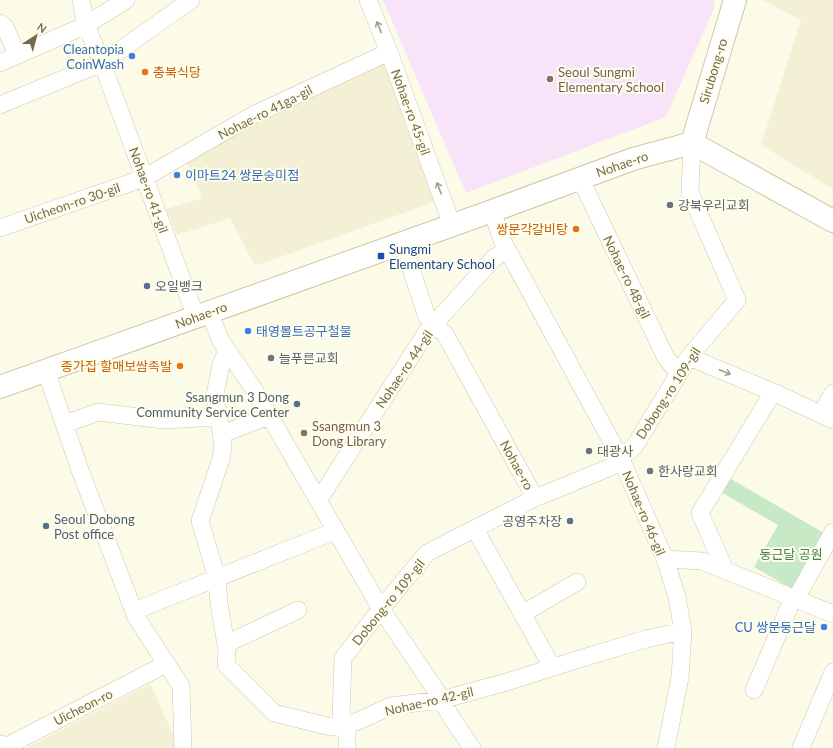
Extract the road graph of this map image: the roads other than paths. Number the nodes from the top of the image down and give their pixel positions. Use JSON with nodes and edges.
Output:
{"nodes":[{"id":1,"x":81,"y":0,"type":"edge"},
{"id":2,"x":126,"y":0,"type":"edge"},
{"id":3,"x":191,"y":0,"type":"edge"},
{"id":4,"x":368,"y":0,"type":"edge"},
{"id":5,"x":735,"y":0,"type":"edge"},
{"id":6,"x":0,"y":23,"type":"edge"},
{"id":7,"x":86,"y":25,"type":"junction"},
{"id":8,"x":389,"y":52,"type":"junction"},
{"id":9,"x":17,"y":55,"type":"junction"},
{"id":10,"x":0,"y":63,"type":"edge"},
{"id":11,"x":102,"y":63,"type":"junction"},
{"id":12,"x":0,"y":105,"type":"edge"},
{"id":13,"x":692,"y":142,"type":"junction"},
{"id":14,"x":144,"y":178,"type":"junction"},
{"id":15,"x":580,"y":178,"type":"junction"},
{"id":16,"x":492,"y":211,"type":"junction"},
{"id":17,"x":833,"y":221,"type":"edge"},
{"id":18,"x":452,"y":225,"type":"junction"},
{"id":19,"x":0,"y":228,"type":"edge"},
{"id":20,"x":402,"y":242,"type":"junction"},
{"id":21,"x":506,"y":249,"type":"junction"},
{"id":22,"x":202,"y":314,"type":"junction"},
{"id":23,"x":434,"y":325,"type":"junction"},
{"id":24,"x":227,"y":350,"type":"junction"},
{"id":25,"x":689,"y":357,"type":"junction"},
{"id":26,"x":46,"y":371,"type":"junction"},
{"id":27,"x":679,"y":373,"type":"junction"},
{"id":28,"x":0,"y":387,"type":"edge"},
{"id":29,"x":773,"y":392,"type":"junction"},
{"id":30,"x":833,"y":393,"type":"edge"},
{"id":31,"x":269,"y":416,"type":"junction"},
{"id":32,"x":219,"y":417,"type":"junction"},
{"id":33,"x":827,"y":417,"type":"edge"},
{"id":34,"x":64,"y":424,"type":"junction"},
{"id":35,"x":222,"y":434,"type":"junction"},
{"id":36,"x":621,"y":459,"type":"junction"},
{"id":37,"x":535,"y":498,"type":"junction"},
{"id":38,"x":318,"y":500,"type":"junction"},
{"id":39,"x":474,"y":529,"type":"junction"},
{"id":40,"x":336,"y":531,"type":"junction"},
{"id":41,"x":833,"y":532,"type":"edge"},
{"id":42,"x":665,"y":560,"type":"junction"},
{"id":43,"x":724,"y":570,"type":"junction"},
{"id":44,"x":217,"y":578,"type":"junction"},
{"id":45,"x":577,"y":582,"type":"dead end"},
{"id":46,"x":793,"y":598,"type":"junction"},
{"id":47,"x":381,"y":609,"type":"junction"},
{"id":48,"x":298,"y":610,"type":"dead end"},
{"id":49,"x":134,"y":611,"type":"junction"},
{"id":50,"x":522,"y":614,"type":"junction"},
{"id":51,"x":833,"y":614,"type":"edge"},
{"id":52,"x":683,"y":631,"type":"junction"},
{"id":53,"x":226,"y":644,"type":"junction"},
{"id":54,"x":166,"y":664,"type":"junction"},
{"id":55,"x":552,"y":667,"type":"junction"},
{"id":56,"x":833,"y":672,"type":"edge"},
{"id":57,"x":754,"y":690,"type":"dead end"},
{"id":58,"x":441,"y":700,"type":"junction"},
{"id":59,"x":344,"y":723,"type":"junction"},
{"id":60,"x":0,"y":744,"type":"edge"},
{"id":61,"x":183,"y":748,"type":"edge"},
{"id":62,"x":347,"y":748,"type":"edge"},
{"id":63,"x":472,"y":748,"type":"edge"},
{"id":64,"x":666,"y":748,"type":"edge"},
{"id":65,"x":801,"y":748,"type":"edge"}],
"edges":[{"from":1,"to":7,"type":"street","name":"Nohae-ro 41-gil"},
{"from":2,"to":7,"type":"street"},
{"from":3,"to":11,"type":"street"},
{"from":8,"to":4,"type":"street","name":"Nohae-ro 45-gil","one_way":true},
{"from":5,"to":13,"type":"main road","name":"Sirubong-ro"},
{"from":6,"to":9,"type":"street"},
{"from":7,"to":9,"type":"street"},
{"from":7,"to":11,"type":"street","name":"Nohae-ro 41-gil"},
{"from":8,"to":14,"type":"street","name":"Nohae-ro 41ga-gil"},
{"from":18,"to":8,"type":"street","name":"Nohae-ro 45-gil","one_way":true},
{"from":9,"to":10,"type":"street"},
{"from":11,"to":12,"type":"street"},
{"from":11,"to":14,"type":"street","name":"Nohae-ro 41-gil"},
{"from":13,"to":15,"type":"main road","name":"Nohae-ro"},
{"from":13,"to":17,"type":"main road"},
{"from":13,"to":25,"type":"street","name":"Dobong-ro 109-gil"},
{"from":14,"to":19,"type":"street","name":"Uicheon-ro 30-gil"},
{"from":14,"to":22,"type":"street","name":"Nohae-ro 41-gil"},
{"from":15,"to":16,"type":"main road","name":"Nohae-ro"},
{"from":15,"to":27,"type":"street","name":"Nohae-ro 48-gil"},
{"from":16,"to":18,"type":"main road","name":"Nohae-ro"},
{"from":16,"to":21,"type":"street","name":"Nohae-ro 46-gil"},
{"from":18,"to":20,"type":"main road","name":"Nohae-ro"},
{"from":20,"to":22,"type":"main road","name":"Nohae-ro"},
{"from":20,"to":23,"type":"street","name":"Nohae-ro"},
{"from":21,"to":23,"type":"street","name":"Nohae-ro 44-gil"},
{"from":21,"to":36,"type":"street","name":"Nohae-ro 46-gil"},
{"from":22,"to":24,"type":"street"},
{"from":22,"to":26,"type":"main road","name":"Nohae-ro"},
{"from":23,"to":37,"type":"street","name":"Nohae-ro"},
{"from":23,"to":38,"type":"street","name":"Nohae-ro 44-gil"},
{"from":24,"to":31,"type":"street"},
{"from":24,"to":32,"type":"street","name":"Nohae-ro 42-gil"},
{"from":25,"to":27,"type":"street","name":"Dobong-ro 109-gil"},
{"from":25,"to":29,"type":"street","one_way":true},
{"from":26,"to":28,"type":"main road","name":"Nohae-ro"},
{"from":26,"to":34,"type":"street"},
{"from":27,"to":36,"type":"street","name":"Dobong-ro 109-gil"},
{"from":29,"to":33,"type":"street"},
{"from":29,"to":43,"type":"street"},
{"from":30,"to":33,"type":"street"},
{"from":31,"to":35,"type":"street"},
{"from":31,"to":38,"type":"street"},
{"from":32,"to":34,"type":"street"},
{"from":32,"to":35,"type":"street","name":"Nohae-ro 42-gil"},
{"from":34,"to":49,"type":"street"},
{"from":35,"to":44,"type":"street","name":"Nohae-ro 42-gil"},
{"from":36,"to":37,"type":"street","name":"Dobong-ro 109-gil"},
{"from":36,"to":42,"type":"street","name":"Nohae-ro 46-gil"},
{"from":37,"to":39,"type":"street","name":"Dobong-ro 109-gil"},
{"from":38,"to":40,"type":"street"},
{"from":39,"to":47,"type":"street","name":"Dobong-ro 109-gil"},
{"from":39,"to":50,"type":"street"},
{"from":40,"to":44,"type":"street"},
{"from":40,"to":47,"type":"street"},
{"from":41,"to":46,"type":"street"},
{"from":42,"to":43,"type":"street"},
{"from":42,"to":52,"type":"street","name":"Nohae-ro 46-gil"},
{"from":43,"to":46,"type":"street"},
{"from":44,"to":49,"type":"street"},
{"from":44,"to":53,"type":"street","name":"Nohae-ro 42-gil"},
{"from":45,"to":50,"type":"street"},
{"from":46,"to":51,"type":"street"},
{"from":46,"to":57,"type":"street"},
{"from":47,"to":58,"type":"street"},
{"from":47,"to":59,"type":"street","name":"Dobong-ro 109-gil"},
{"from":48,"to":53,"type":"street"},
{"from":49,"to":54,"type":"street"},
{"from":50,"to":55,"type":"street"},
{"from":52,"to":55,"type":"street","name":"Nohae-ro 42-gil"},
{"from":52,"to":64,"type":"street","name":"Nohae-ro 46-gil"},
{"from":53,"to":59,"type":"street","name":"Nohae-ro 42-gil"},
{"from":54,"to":60,"type":"street","name":"Uicheon-ro"},
{"from":54,"to":61,"type":"street"},
{"from":55,"to":58,"type":"street","name":"Nohae-ro 42-gil"},
{"from":56,"to":65,"type":"street"},
{"from":58,"to":59,"type":"street","name":"Nohae-ro 42-gil"},
{"from":58,"to":63,"type":"street"},
{"from":59,"to":62,"type":"street","name":"Dobong-ro 109-gil"}]}
